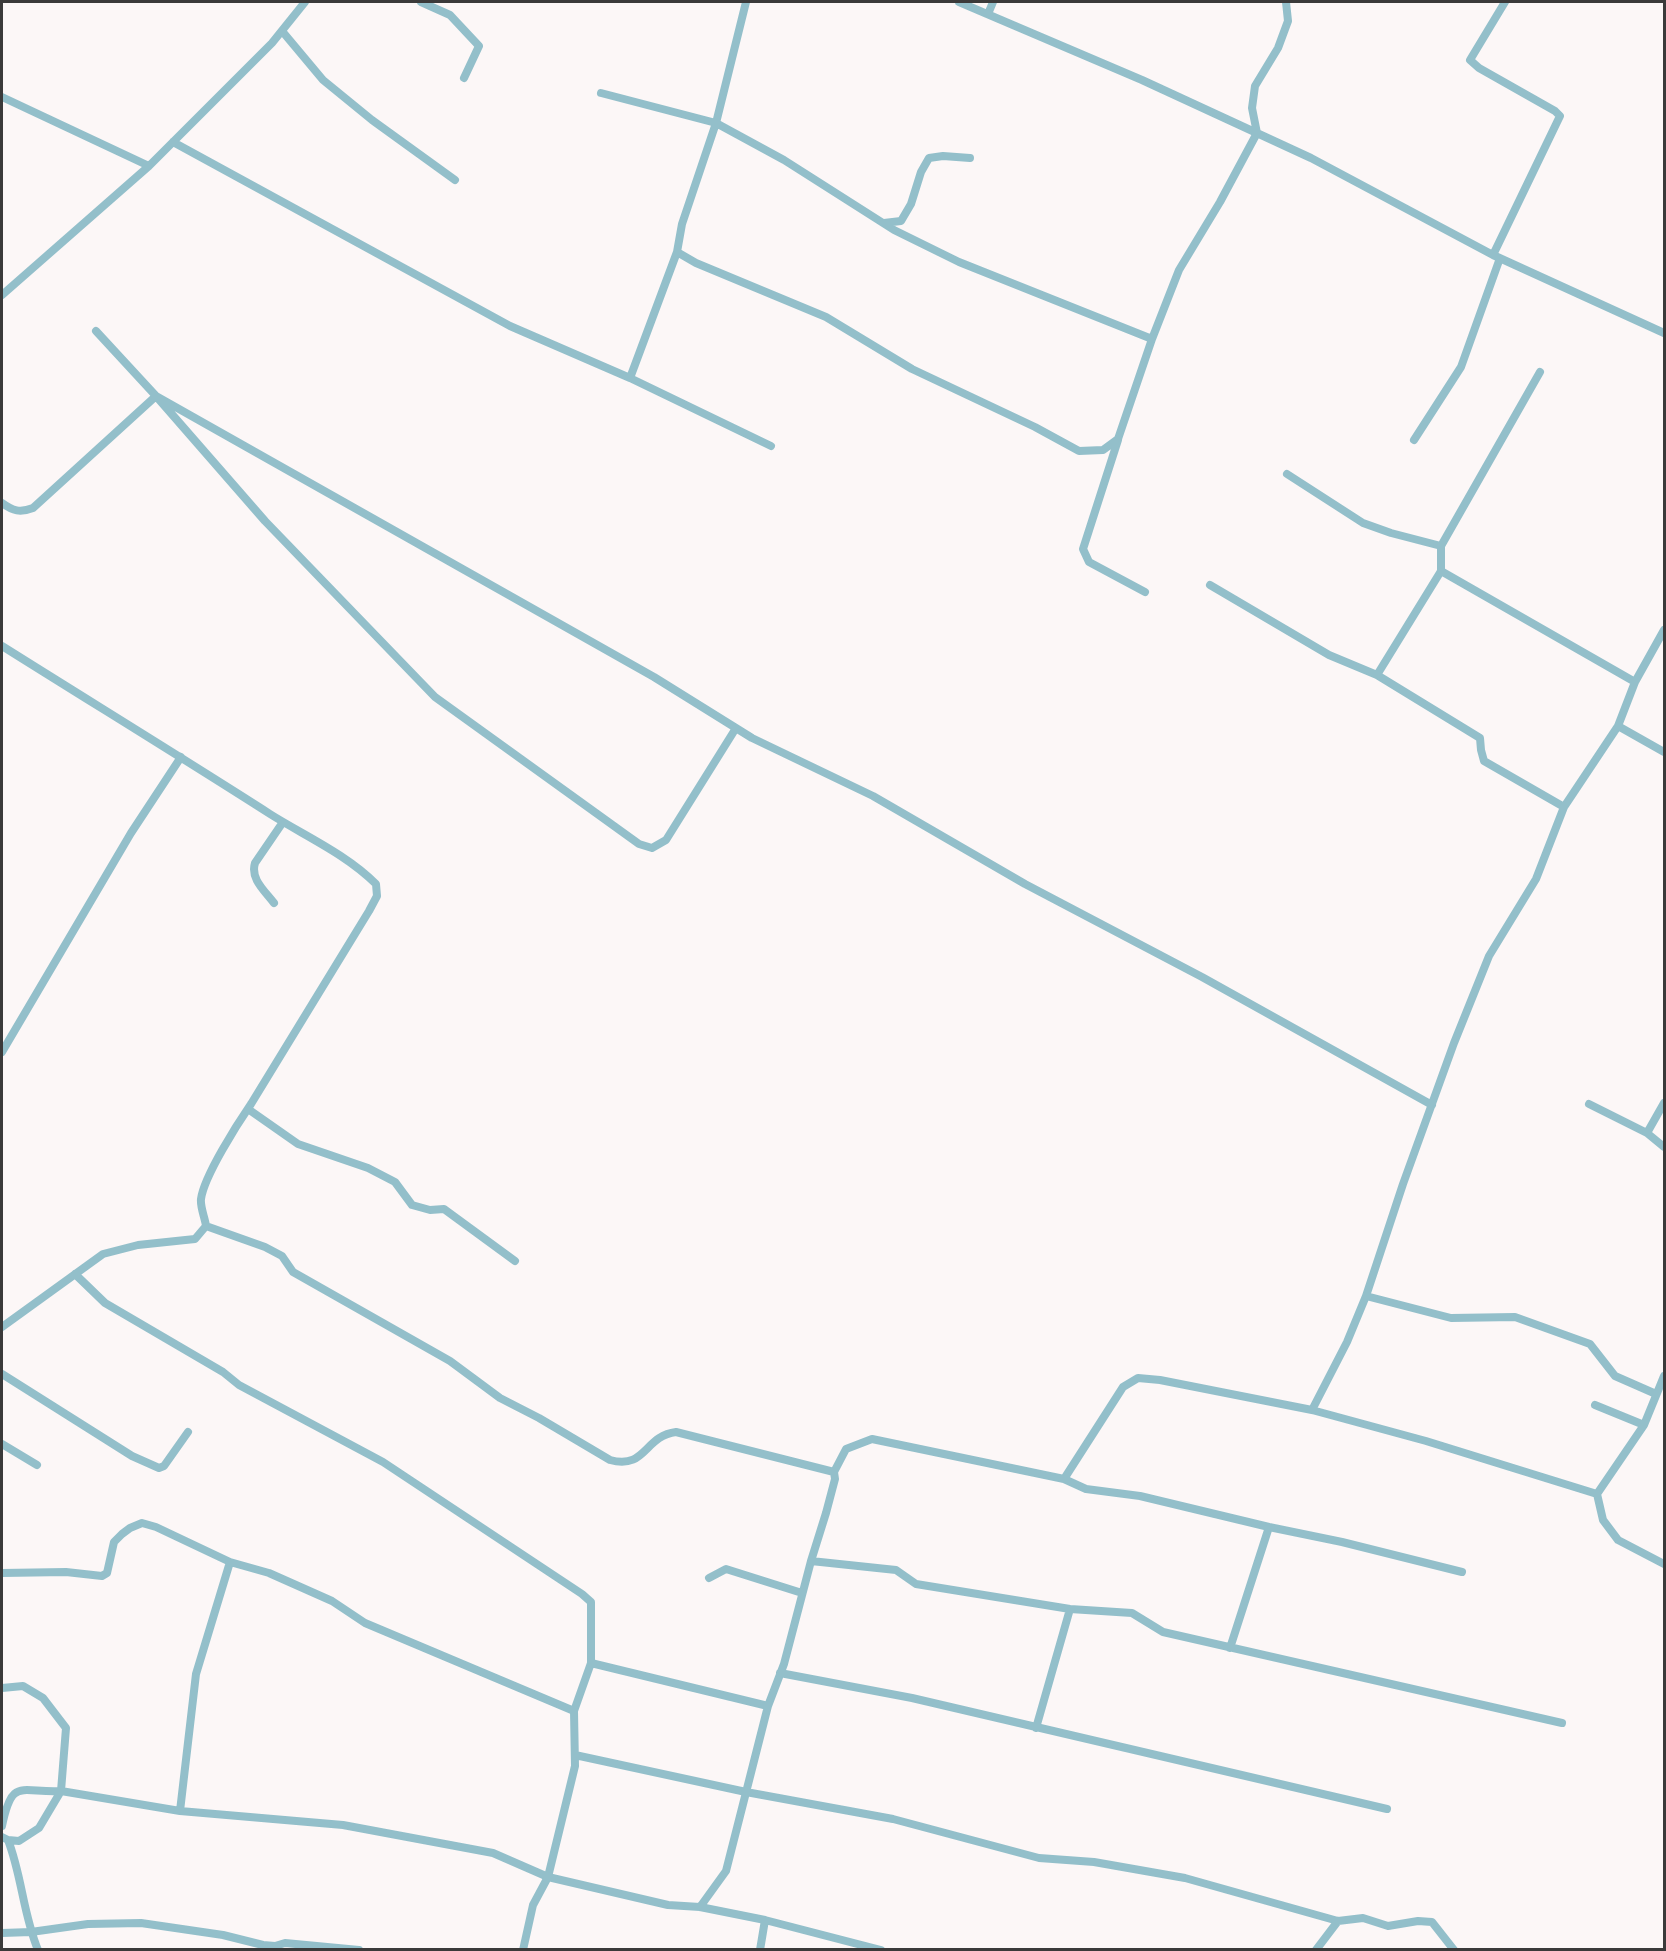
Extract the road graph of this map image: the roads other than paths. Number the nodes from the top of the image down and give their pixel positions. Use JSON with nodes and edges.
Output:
{"nodes":[{"id":1,"x":305,"y":2,"type":"edge"},
{"id":2,"x":422,"y":2,"type":"edge"},
{"id":3,"x":746,"y":2,"type":"edge"},
{"id":4,"x":959,"y":2,"type":"edge"},
{"id":5,"x":993,"y":2,"type":"edge"},
{"id":6,"x":1286,"y":2,"type":"edge"},
{"id":7,"x":1505,"y":2,"type":"edge"},
{"id":8,"x":988,"y":14,"type":"junction"},
{"id":9,"x":282,"y":31,"type":"junction"},
{"id":10,"x":464,"y":78,"type":"dead end"},
{"id":11,"x":601,"y":93,"type":"dead end"},
{"id":12,"x":2,"y":97,"type":"edge"},
{"id":13,"x":716,"y":123,"type":"junction"},
{"id":14,"x":1257,"y":133,"type":"junction"},
{"id":15,"x":173,"y":142,"type":"junction"},
{"id":16,"x":970,"y":158,"type":"dead end"},
{"id":17,"x":150,"y":166,"type":"junction"},
{"id":18,"x":455,"y":180,"type":"dead end"},
{"id":19,"x":884,"y":224,"type":"junction"},
{"id":20,"x":677,"y":252,"type":"junction"},
{"id":21,"x":1496,"y":256,"type":"junction"},
{"id":22,"x":2,"y":295,"type":"edge"},
{"id":23,"x":96,"y":331,"type":"dead end"},
{"id":24,"x":1665,"y":333,"type":"edge"},
{"id":25,"x":1152,"y":339,"type":"junction"},
{"id":26,"x":1540,"y":372,"type":"dead end"},
{"id":27,"x":630,"y":378,"type":"junction"},
{"id":28,"x":156,"y":396,"type":"junction"},
{"id":29,"x":1118,"y":438,"type":"junction"},
{"id":30,"x":1414,"y":440,"type":"dead end"},
{"id":31,"x":771,"y":446,"type":"dead end"},
{"id":32,"x":1287,"y":474,"type":"dead end"},
{"id":33,"x":2,"y":503,"type":"edge"},
{"id":34,"x":1441,"y":546,"type":"junction"},
{"id":35,"x":1441,"y":571,"type":"junction"},
{"id":36,"x":1210,"y":585,"type":"dead end"},
{"id":37,"x":1145,"y":592,"type":"dead end"},
{"id":38,"x":1665,"y":630,"type":"edge"},
{"id":39,"x":1661,"y":645,"type":"edge"},
{"id":40,"x":2,"y":646,"type":"edge"},
{"id":41,"x":1377,"y":675,"type":"junction"},
{"id":42,"x":1635,"y":682,"type":"junction"},
{"id":43,"x":1618,"y":726,"type":"junction"},
{"id":44,"x":736,"y":728,"type":"junction"},
{"id":45,"x":1665,"y":752,"type":"edge"},
{"id":46,"x":181,"y":757,"type":"junction"},
{"id":47,"x":1564,"y":807,"type":"junction"},
{"id":48,"x":283,"y":822,"type":"junction"},
{"id":49,"x":274,"y":903,"type":"dead end"},
{"id":50,"x":2,"y":1052,"type":"edge"},
{"id":51,"x":1665,"y":1103,"type":"edge"},
{"id":52,"x":1589,"y":1104,"type":"dead end"},
{"id":53,"x":1432,"y":1106,"type":"junction"},
{"id":54,"x":248,"y":1109,"type":"junction"},
{"id":55,"x":1647,"y":1133,"type":"junction"},
{"id":56,"x":1665,"y":1147,"type":"edge"},
{"id":57,"x":206,"y":1226,"type":"junction"},
{"id":58,"x":515,"y":1261,"type":"dead end"},
{"id":59,"x":75,"y":1274,"type":"junction"},
{"id":60,"x":1366,"y":1296,"type":"junction"},
{"id":61,"x":2,"y":1327,"type":"edge"},
{"id":62,"x":2,"y":1374,"type":"edge"},
{"id":63,"x":1665,"y":1376,"type":"edge"},
{"id":64,"x":1656,"y":1394,"type":"junction"},
{"id":65,"x":1595,"y":1406,"type":"dead end"},
{"id":66,"x":1312,"y":1410,"type":"junction"},
{"id":67,"x":1644,"y":1425,"type":"junction"},
{"id":68,"x":188,"y":1432,"type":"dead end"},
{"id":69,"x":2,"y":1444,"type":"edge"},
{"id":70,"x":37,"y":1465,"type":"dead end"},
{"id":71,"x":834,"y":1472,"type":"junction"},
{"id":72,"x":1064,"y":1479,"type":"junction"},
{"id":73,"x":1597,"y":1494,"type":"junction"},
{"id":74,"x":1269,"y":1527,"type":"junction"},
{"id":75,"x":811,"y":1561,"type":"junction"},
{"id":76,"x":230,"y":1562,"type":"junction"},
{"id":77,"x":1665,"y":1564,"type":"edge"},
{"id":78,"x":1462,"y":1572,"type":"dead end"},
{"id":79,"x":2,"y":1573,"type":"edge"},
{"id":80,"x":709,"y":1578,"type":"dead end"},
{"id":81,"x":802,"y":1593,"type":"junction"},
{"id":82,"x":1070,"y":1609,"type":"junction"},
{"id":83,"x":1230,"y":1648,"type":"junction"},
{"id":84,"x":591,"y":1663,"type":"junction"},
{"id":85,"x":780,"y":1673,"type":"junction"},
{"id":86,"x":2,"y":1688,"type":"edge"},
{"id":87,"x":768,"y":1706,"type":"junction"},
{"id":88,"x":574,"y":1711,"type":"junction"},
{"id":89,"x":1562,"y":1723,"type":"dead end"},
{"id":90,"x":1036,"y":1728,"type":"junction"},
{"id":91,"x":575,"y":1755,"type":"junction"},
{"id":92,"x":61,"y":1791,"type":"junction"},
{"id":93,"x":746,"y":1792,"type":"junction"},
{"id":94,"x":1388,"y":1809,"type":"dead end"},
{"id":95,"x":180,"y":1811,"type":"junction"},
{"id":96,"x":2,"y":1826,"type":"edge"},
{"id":97,"x":5,"y":1838,"type":"edge"},
{"id":98,"x":548,"y":1877,"type":"junction"},
{"id":99,"x":700,"y":1907,"type":"junction"},
{"id":100,"x":765,"y":1920,"type":"junction"},
{"id":101,"x":1338,"y":1921,"type":"junction"},
{"id":102,"x":31,"y":1932,"type":"junction"},
{"id":103,"x":2,"y":1933,"type":"edge"},
{"id":104,"x":38,"y":1950,"type":"edge"},
{"id":105,"x":359,"y":1950,"type":"edge"},
{"id":106,"x":523,"y":1950,"type":"edge"},
{"id":107,"x":760,"y":1950,"type":"edge"},
{"id":108,"x":881,"y":1950,"type":"edge"},
{"id":109,"x":1316,"y":1950,"type":"edge"},
{"id":110,"x":1454,"y":1950,"type":"edge"}],
"edges":[{"from":1,"to":9,"type":"street"},
{"from":2,"to":10,"type":"street"},
{"from":3,"to":13,"type":"street"},
{"from":4,"to":8,"type":"street"},
{"from":5,"to":8,"type":"street"},
{"from":6,"to":14,"type":"street"},
{"from":7,"to":21,"type":"street"},
{"from":8,"to":14,"type":"street"},
{"from":9,"to":15,"type":"street"},
{"from":9,"to":18,"type":"street"},
{"from":11,"to":13,"type":"street"},
{"from":12,"to":17,"type":"street"},
{"from":13,"to":19,"type":"street"},
{"from":13,"to":20,"type":"street"},
{"from":14,"to":21,"type":"street"},
{"from":14,"to":25,"type":"street"},
{"from":15,"to":17,"type":"street"},
{"from":15,"to":27,"type":"street"},
{"from":16,"to":19,"type":"street"},
{"from":17,"to":22,"type":"street"},
{"from":19,"to":25,"type":"street"},
{"from":20,"to":27,"type":"street"},
{"from":20,"to":29,"type":"street"},
{"from":21,"to":24,"type":"street"},
{"from":21,"to":30,"type":"street"},
{"from":23,"to":28,"type":"street"},
{"from":25,"to":29,"type":"street"},
{"from":26,"to":34,"type":"street"},
{"from":27,"to":31,"type":"street"},
{"from":28,"to":33,"type":"street"},
{"from":28,"to":44,"type":"street"},
{"from":28,"to":44,"type":"street"},
{"from":29,"to":37,"type":"street"},
{"from":32,"to":34,"type":"street"},
{"from":34,"to":35,"type":"street"},
{"from":35,"to":41,"type":"street"},
{"from":35,"to":42,"type":"street"},
{"from":36,"to":41,"type":"street"},
{"from":38,"to":39,"type":"street"},
{"from":39,"to":42,"type":"street"},
{"from":40,"to":46,"type":"street"},
{"from":41,"to":47,"type":"street"},
{"from":42,"to":43,"type":"street"},
{"from":43,"to":45,"type":"street"},
{"from":43,"to":47,"type":"street"},
{"from":44,"to":53,"type":"street"},
{"from":46,"to":48,"type":"street"},
{"from":46,"to":50,"type":"street"},
{"from":47,"to":53,"type":"street"},
{"from":48,"to":49,"type":"street"},
{"from":48,"to":54,"type":"street"},
{"from":51,"to":55,"type":"street"},
{"from":52,"to":55,"type":"street"},
{"from":53,"to":60,"type":"street"},
{"from":54,"to":57,"type":"street"},
{"from":54,"to":58,"type":"street"},
{"from":55,"to":56,"type":"street"},
{"from":57,"to":59,"type":"street"},
{"from":57,"to":71,"type":"street"},
{"from":59,"to":61,"type":"street"},
{"from":59,"to":84,"type":"street"},
{"from":60,"to":64,"type":"street"},
{"from":60,"to":66,"type":"street"},
{"from":62,"to":68,"type":"street"},
{"from":63,"to":64,"type":"street"},
{"from":64,"to":67,"type":"street"},
{"from":65,"to":67,"type":"street"},
{"from":66,"to":72,"type":"street"},
{"from":66,"to":73,"type":"street"},
{"from":67,"to":73,"type":"street"},
{"from":69,"to":70,"type":"street"},
{"from":71,"to":72,"type":"street"},
{"from":71,"to":75,"type":"street"},
{"from":72,"to":74,"type":"street"},
{"from":73,"to":77,"type":"street"},
{"from":74,"to":78,"type":"street"},
{"from":74,"to":83,"type":"street"},
{"from":75,"to":81,"type":"street"},
{"from":75,"to":82,"type":"street"},
{"from":76,"to":79,"type":"street"},
{"from":76,"to":88,"type":"street"},
{"from":76,"to":95,"type":"street"},
{"from":80,"to":81,"type":"street"},
{"from":81,"to":85,"type":"street"},
{"from":82,"to":83,"type":"street"},
{"from":82,"to":90,"type":"street"},
{"from":83,"to":89,"type":"street"},
{"from":84,"to":87,"type":"street"},
{"from":84,"to":88,"type":"street"},
{"from":85,"to":87,"type":"street"},
{"from":85,"to":90,"type":"street"},
{"from":86,"to":92,"type":"street"},
{"from":87,"to":93,"type":"street"},
{"from":88,"to":91,"type":"street"},
{"from":90,"to":94,"type":"street"},
{"from":91,"to":93,"type":"street"},
{"from":91,"to":98,"type":"street"},
{"from":92,"to":95,"type":"street"},
{"from":92,"to":96,"type":"street"},
{"from":92,"to":97,"type":"street"},
{"from":93,"to":99,"type":"street"},
{"from":93,"to":101,"type":"street"},
{"from":95,"to":98,"type":"street"},
{"from":97,"to":102,"type":"street"},
{"from":98,"to":99,"type":"street"},
{"from":98,"to":106,"type":"street"},
{"from":99,"to":100,"type":"street"},
{"from":100,"to":107,"type":"street"},
{"from":100,"to":108,"type":"street"},
{"from":101,"to":109,"type":"street"},
{"from":101,"to":110,"type":"street"},
{"from":102,"to":103,"type":"street"},
{"from":102,"to":104,"type":"street"},
{"from":102,"to":105,"type":"street"}]}
